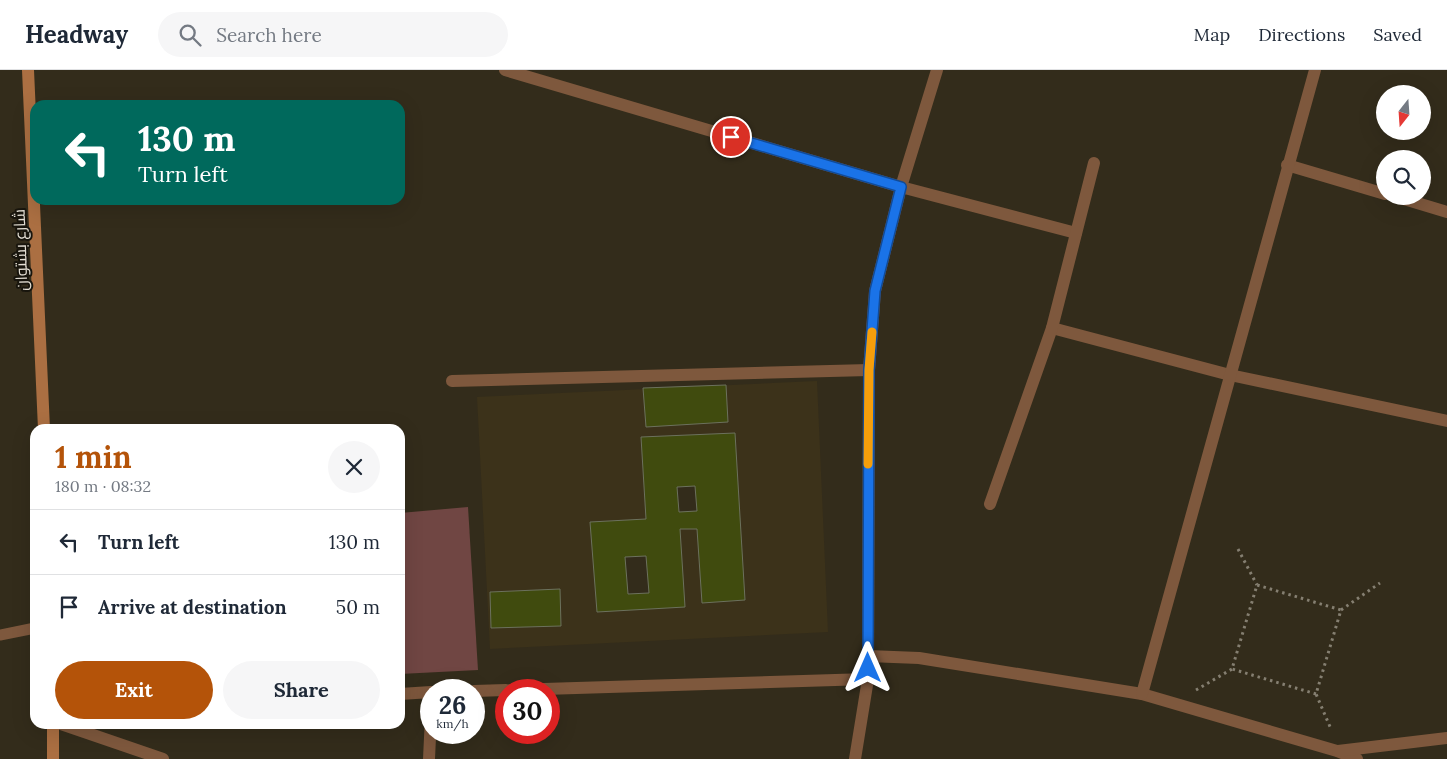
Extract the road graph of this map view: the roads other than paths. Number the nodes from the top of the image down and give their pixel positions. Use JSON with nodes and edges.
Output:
{"nodes":[{"id":1,"x":28,"y":70,"type":"edge"},
{"id":2,"x":505,"y":70,"type":"edge"},
{"id":3,"x":937,"y":70,"type":"edge"},
{"id":4,"x":1315,"y":70,"type":"edge"},
{"id":5,"x":30,"y":115,"type":"edge"},
{"id":6,"x":1094,"y":163,"type":"dead end"},
{"id":7,"x":1287,"y":164,"type":"junction"},
{"id":8,"x":901,"y":187,"type":"junction"},
{"id":9,"x":1376,"y":191,"type":"edge"},
{"id":10,"x":34,"y":205,"type":"edge"},
{"id":11,"x":1424,"y":205,"type":"edge"},
{"id":12,"x":1447,"y":212,"type":"edge"},
{"id":13,"x":1076,"y":233,"type":"junction"},
{"id":14,"x":1052,"y":328,"type":"junction"},
{"id":15,"x":869,"y":370,"type":"junction"},
{"id":16,"x":1230,"y":375,"type":"junction"},
{"id":17,"x":452,"y":381,"type":"dead end"},
{"id":18,"x":1447,"y":420,"type":"edge"},
{"id":19,"x":44,"y":424,"type":"edge"},
{"id":20,"x":990,"y":504,"type":"dead end"},
{"id":21,"x":30,"y":629,"type":"edge"},
{"id":22,"x":0,"y":635,"type":"edge"},
{"id":23,"x":868,"y":656,"type":"junction"},
{"id":24,"x":868,"y":679,"type":"junction"},
{"id":25,"x":560,"y":688,"type":"edge"},
{"id":26,"x":420,"y":693,"type":"edge"},
{"id":27,"x":405,"y":694,"type":"edge"},
{"id":28,"x":1142,"y":694,"type":"junction"},
{"id":29,"x":53,"y":729,"type":"edge"},
{"id":30,"x":76,"y":729,"type":"edge"},
{"id":31,"x":1447,"y":738,"type":"edge"},
{"id":32,"x":430,"y":744,"type":"edge"},
{"id":33,"x":1337,"y":751,"type":"junction"},
{"id":34,"x":53,"y":759,"type":"edge"},
{"id":35,"x":163,"y":759,"type":"edge"},
{"id":36,"x":429,"y":759,"type":"edge"},
{"id":37,"x":854,"y":759,"type":"edge"},
{"id":38,"x":1357,"y":759,"type":"edge"}],
"edges":[{"from":1,"to":5,"type":"street","name":"شارع بشتوان"},
{"from":2,"to":8,"type":"street"},
{"from":3,"to":8,"type":"street"},
{"from":4,"to":7,"type":"street"},
{"from":6,"to":13,"type":"street"},
{"from":7,"to":9,"type":"street"},
{"from":7,"to":16,"type":"street"},
{"from":8,"to":13,"type":"street"},
{"from":8,"to":15,"type":"street"},
{"from":10,"to":19,"type":"street","name":"شارع بشتوان"},
{"from":11,"to":12,"type":"street"},
{"from":13,"to":14,"type":"street"},
{"from":14,"to":16,"type":"street"},
{"from":14,"to":20,"type":"street"},
{"from":15,"to":17,"type":"street"},
{"from":15,"to":23,"type":"street"},
{"from":16,"to":18,"type":"street"},
{"from":16,"to":28,"type":"street"},
{"from":21,"to":22,"type":"lane"},
{"from":23,"to":24,"type":"street"},
{"from":23,"to":28,"type":"street"},
{"from":24,"to":25,"type":"street"},
{"from":24,"to":37,"type":"street"},
{"from":26,"to":27,"type":"street"},
{"from":28,"to":33,"type":"street"},
{"from":29,"to":34,"type":"street"},
{"from":30,"to":35,"type":"street"},
{"from":31,"to":33,"type":"street"},
{"from":32,"to":36,"type":"street"},
{"from":33,"to":38,"type":"street"}]}
